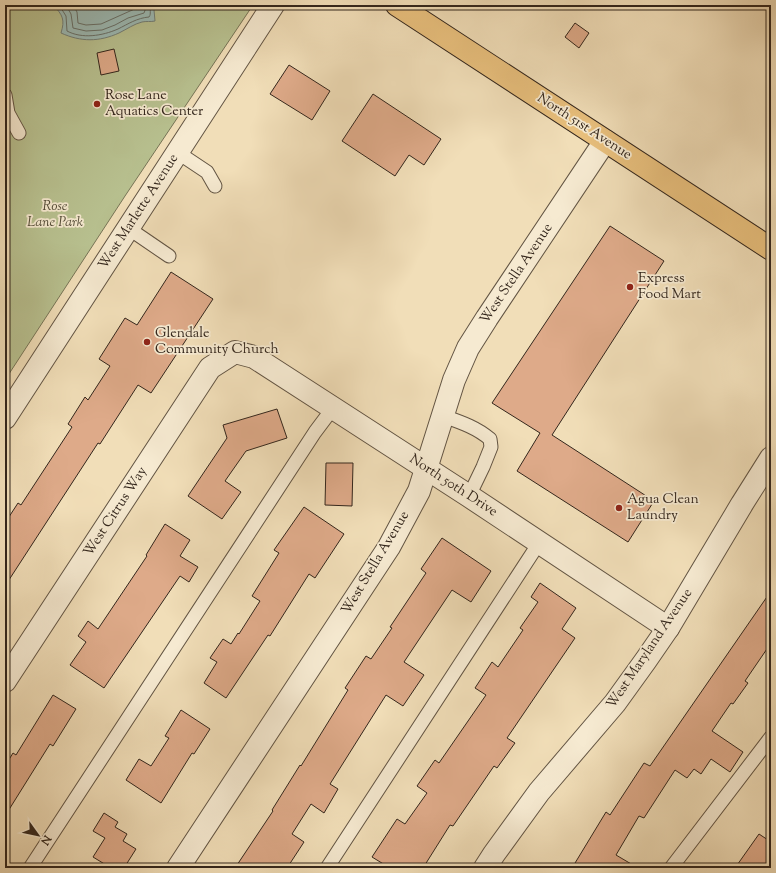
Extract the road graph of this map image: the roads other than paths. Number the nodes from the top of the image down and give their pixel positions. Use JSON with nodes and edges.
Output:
{"nodes":[{"id":1,"x":273,"y":5,"type":"edge"},
{"id":2,"x":397,"y":5,"type":"edge"},
{"id":3,"x":5,"y":95,"type":"edge"},
{"id":4,"x":19,"y":133,"type":"dead end"},
{"id":5,"x":605,"y":141,"type":"junction"},
{"id":6,"x":178,"y":152,"type":"junction"},
{"id":7,"x":215,"y":186,"type":"dead end"},
{"id":8,"x":128,"y":228,"type":"junction"},
{"id":9,"x":771,"y":249,"type":"edge"},
{"id":10,"x":170,"y":256,"type":"dead end"},
{"id":11,"x":235,"y":352,"type":"joint"},
{"id":12,"x":333,"y":408,"type":"junction"},
{"id":13,"x":443,"y":416,"type":"junction"},
{"id":14,"x":5,"y":418,"type":"edge"},
{"id":15,"x":771,"y":458,"type":"edge"},
{"id":16,"x":426,"y":468,"type":"junction"},
{"id":17,"x":469,"y":496,"type":"junction"},
{"id":18,"x":539,"y":543,"type":"junction"},
{"id":19,"x":668,"y":628,"type":"junction"},
{"id":20,"x":5,"y":681,"type":"edge"},
{"id":21,"x":771,"y":737,"type":"edge"},
{"id":22,"x":30,"y":868,"type":"edge"},
{"id":23,"x":178,"y":868,"type":"edge"},
{"id":24,"x":327,"y":868,"type":"edge"},
{"id":25,"x":484,"y":868,"type":"edge"},
{"id":26,"x":671,"y":868,"type":"edge"}],
"edges":[{"from":1,"to":6,"type":"street","name":"West Marlette Avenue"},
{"from":2,"to":5,"type":"main road","name":"North 51st Avenue"},
{"from":3,"to":4,"type":"lane"},
{"from":5,"to":9,"type":"main road","name":"North 51st Avenue"},
{"from":5,"to":13,"type":"street","name":"West Stella Avenue"},
{"from":6,"to":7,"type":"lane"},
{"from":6,"to":8,"type":"street","name":"West Marlette Avenue"},
{"from":8,"to":10,"type":"lane"},
{"from":8,"to":14,"type":"street","name":"West Marlette Avenue"},
{"from":11,"to":12,"type":"street","name":"North 50th Drive"},
{"from":11,"to":20,"type":"street","name":"West Citrus Way"},
{"from":12,"to":16,"type":"street","name":"North 50th Drive"},
{"from":12,"to":22,"type":"lane"},
{"from":13,"to":16,"type":"street","name":"West Stella Avenue"},
{"from":13,"to":17,"type":"lane"},
{"from":15,"to":19,"type":"street","name":"West Maryland Avenue"},
{"from":16,"to":17,"type":"street","name":"North 50th Drive"},
{"from":16,"to":23,"type":"street","name":"West Stella Avenue"},
{"from":17,"to":18,"type":"street","name":"North 50th Drive"},
{"from":18,"to":19,"type":"street","name":"North 50th Drive"},
{"from":18,"to":24,"type":"lane"},
{"from":19,"to":25,"type":"street","name":"West Maryland Avenue"},
{"from":21,"to":26,"type":"lane"}]}
